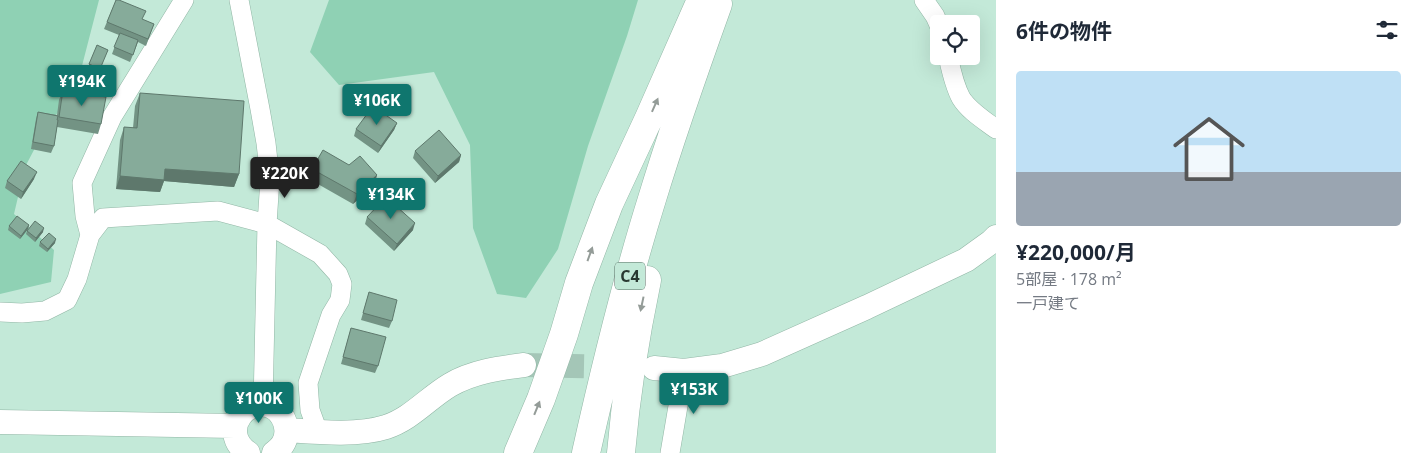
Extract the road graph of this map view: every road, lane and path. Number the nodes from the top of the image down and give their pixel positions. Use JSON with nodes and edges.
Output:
{"nodes":[{"id":1,"x":184,"y":0,"type":"edge"},
{"id":2,"x":239,"y":0,"type":"edge"},
{"id":3,"x":702,"y":0,"type":"edge"},
{"id":4,"x":719,"y":0,"type":"edge"},
{"id":5,"x":924,"y":0,"type":"edge"},
{"id":6,"x":934,"y":15,"type":"edge"},
{"id":7,"x":950,"y":65,"type":"edge"},
{"id":8,"x":683,"y":102,"type":"junction"},
{"id":9,"x":996,"y":129,"type":"edge"},
{"id":10,"x":267,"y":224,"type":"junction"},
{"id":11,"x":90,"y":235,"type":"junction"},
{"id":12,"x":996,"y":237,"type":"edge"},
{"id":13,"x":0,"y":312,"type":"edge"},
{"id":14,"x":524,"y":365,"type":"tunnel mouth"},
{"id":15,"x":654,"y":368,"type":"dead end"},
{"id":16,"x":684,"y":370,"type":"junction"},
{"id":17,"x":263,"y":405,"type":"junction"},
{"id":18,"x":0,"y":422,"type":"edge"},
{"id":19,"x":235,"y":426,"type":"junction"},
{"id":20,"x":287,"y":430,"type":"junction"},
{"id":21,"x":318,"y":432,"type":"junction"},
{"id":22,"x":248,"y":453,"type":"edge"},
{"id":23,"x":274,"y":453,"type":"edge"},
{"id":24,"x":518,"y":453,"type":"edge"},
{"id":25,"x":586,"y":453,"type":"edge"},
{"id":26,"x":621,"y":453,"type":"edge"},
{"id":27,"x":670,"y":453,"type":"edge"}],
"edges":[{"from":1,"to":11,"type":"street"},
{"from":2,"to":10,"type":"street"},
{"from":24,"to":3,"type":"highway","one_way":true},
{"from":4,"to":8,"type":"highway","number":"C4"},
{"from":5,"to":6,"type":"street"},
{"from":7,"to":9,"type":"street"},
{"from":8,"to":25,"type":"highway","number":"C4"},
{"from":8,"to":26,"type":"highway","one_way":true},
{"from":10,"to":11,"type":"street"},
{"from":10,"to":17,"type":"street"},
{"from":10,"to":21,"type":"street"},
{"from":11,"to":13,"type":"street"},
{"from":12,"to":16,"type":"street"},
{"from":14,"to":21,"type":"street"},
{"from":15,"to":16,"type":"street"},
{"from":16,"to":27,"type":"street"},
{"from":17,"to":19,"type":"street"},
{"from":17,"to":20,"type":"street"},
{"from":18,"to":19,"type":"street"},
{"from":19,"to":22,"type":"street"},
{"from":20,"to":21,"type":"street"},
{"from":20,"to":23,"type":"street"}]}
